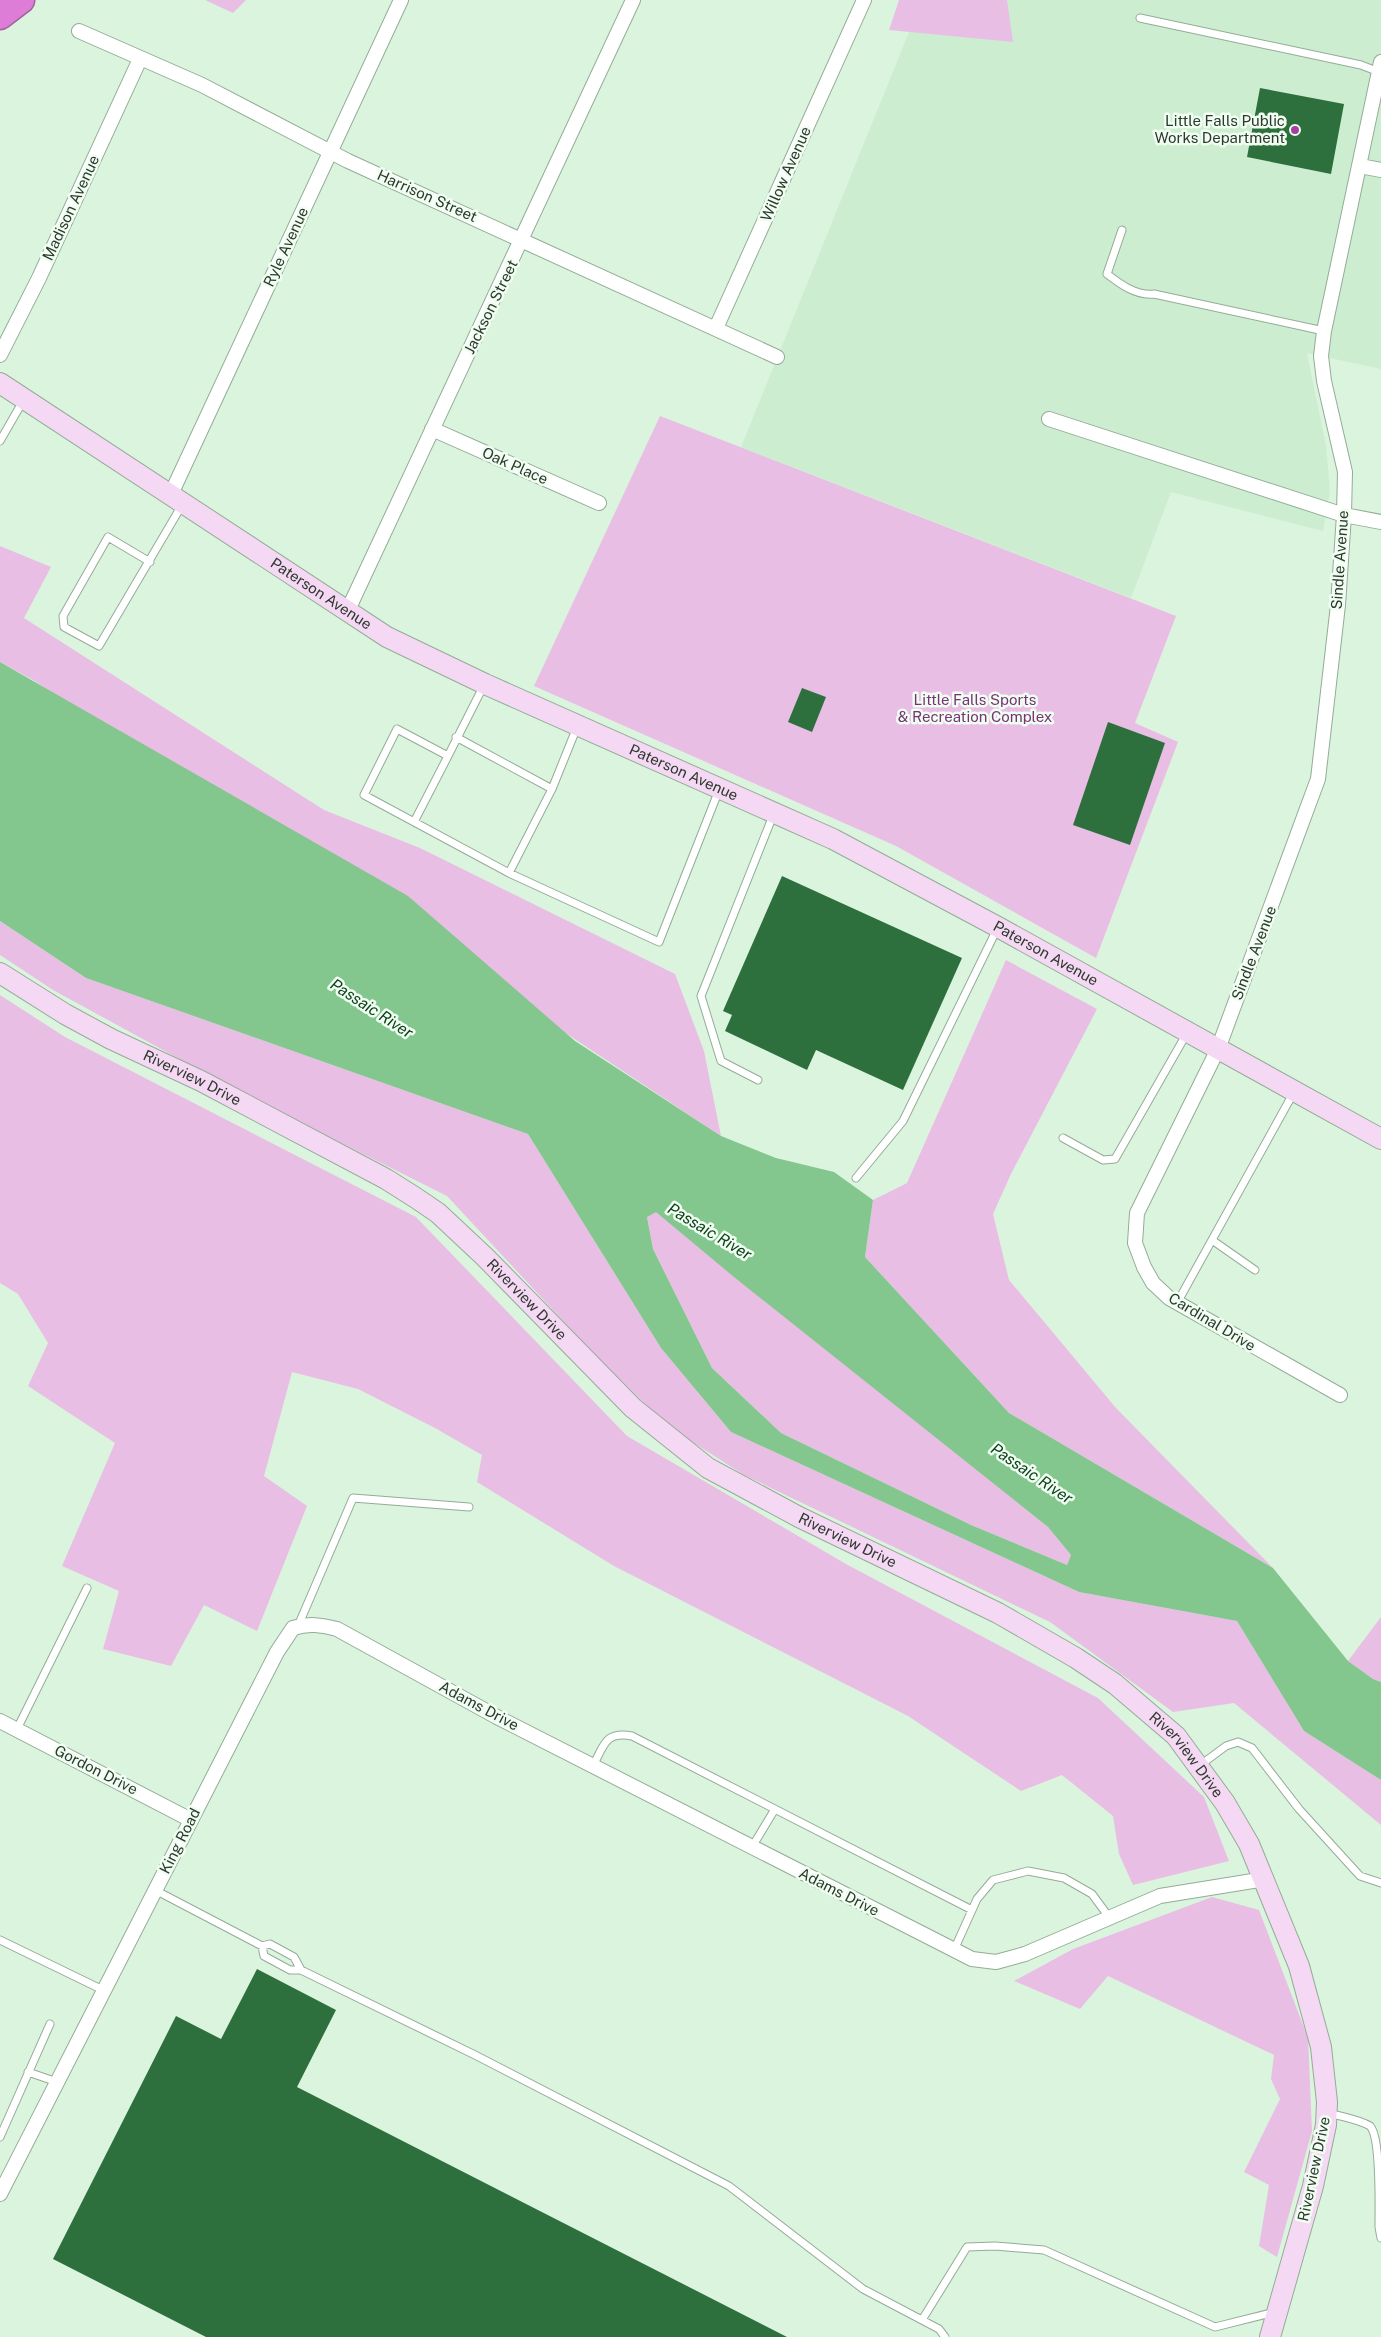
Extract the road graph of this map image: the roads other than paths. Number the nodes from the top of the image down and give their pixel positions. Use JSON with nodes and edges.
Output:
{"nodes":[{"id":1,"x":21,"y":0,"type":"edge"},
{"id":2,"x":401,"y":0,"type":"edge"},
{"id":3,"x":633,"y":0,"type":"edge"},
{"id":4,"x":864,"y":0,"type":"edge"},
{"id":5,"x":0,"y":16,"type":"edge"},
{"id":6,"x":1140,"y":18,"type":"dead end"},
{"id":7,"x":79,"y":31,"type":"dead end"},
{"id":8,"x":140,"y":59,"type":"junction"},
{"id":9,"x":1380,"y":67,"type":"edge"},
{"id":10,"x":331,"y":151,"type":"junction"},
{"id":11,"x":1360,"y":166,"type":"junction"},
{"id":12,"x":1381,"y":170,"type":"edge"},
{"id":13,"x":1122,"y":230,"type":"dead end"},
{"id":14,"x":522,"y":240,"type":"junction"},
{"id":15,"x":716,"y":328,"type":"junction"},
{"id":16,"x":1324,"y":331,"type":"junction"},
{"id":17,"x":0,"y":355,"type":"edge"},
{"id":18,"x":777,"y":357,"type":"dead end"},
{"id":19,"x":0,"y":383,"type":"edge"},
{"id":20,"x":24,"y":398,"type":"junction"},
{"id":21,"x":1049,"y":419,"type":"dead end"},
{"id":22,"x":432,"y":429,"type":"junction"},
{"id":23,"x":0,"y":442,"type":"edge"},
{"id":24,"x":177,"y":499,"type":"junction"},
{"id":25,"x":599,"y":502,"type":"dead end"},
{"id":26,"x":1344,"y":515,"type":"junction"},
{"id":27,"x":1381,"y":522,"type":"edge"},
{"id":28,"x":150,"y":562,"type":"junction"},
{"id":29,"x":347,"y":612,"type":"junction"},
{"id":30,"x":485,"y":684,"type":"junction"},
{"id":31,"x":578,"y":726,"type":"junction"},
{"id":32,"x":456,"y":737,"type":"junction"},
{"id":33,"x":448,"y":756,"type":"junction"},
{"id":34,"x":552,"y":789,"type":"junction"},
{"id":35,"x":720,"y":789,"type":"junction"},
{"id":36,"x":774,"y":813,"type":"junction"},
{"id":37,"x":414,"y":822,"type":"junction"},
{"id":38,"x":509,"y":873,"type":"junction"},
{"id":39,"x":998,"y":926,"type":"junction"},
{"id":40,"x":0,"y":972,"type":"edge"},
{"id":41,"x":1187,"y":1033,"type":"junction"},
{"id":42,"x":1218,"y":1049,"type":"junction"},
{"id":43,"x":758,"y":1080,"type":"dead end"},
{"id":44,"x":1294,"y":1092,"type":"junction"},
{"id":45,"x":1063,"y":1138,"type":"dead end"},
{"id":46,"x":1381,"y":1139,"type":"edge"},
{"id":47,"x":856,"y":1178,"type":"dead end"},
{"id":48,"x":1212,"y":1240,"type":"junction"},
{"id":49,"x":1255,"y":1270,"type":"dead end"},
{"id":50,"x":1177,"y":1303,"type":"junction"},
{"id":51,"x":1340,"y":1395,"type":"dead end"},
{"id":52,"x":469,"y":1507,"type":"dead end"},
{"id":53,"x":87,"y":1588,"type":"dead end"},
{"id":54,"x":298,"y":1626,"type":"junction"},
{"id":55,"x":0,"y":1721,"type":"edge"},
{"id":56,"x":17,"y":1730,"type":"junction"},
{"id":57,"x":593,"y":1766,"type":"junction"},
{"id":58,"x":1199,"y":1766,"type":"junction"},
{"id":59,"x":775,"y":1809,"type":"junction"},
{"id":60,"x":191,"y":1820,"type":"junction"},
{"id":61,"x":752,"y":1847,"type":"junction"},
{"id":62,"x":1265,"y":1879,"type":"junction"},
{"id":63,"x":1381,"y":1883,"type":"edge"},
{"id":64,"x":155,"y":1890,"type":"junction"},
{"id":65,"x":972,"y":1910,"type":"junction"},
{"id":66,"x":1109,"y":1917,"type":"junction"},
{"id":67,"x":0,"y":1940,"type":"edge"},
{"id":68,"x":262,"y":1946,"type":"junction"},
{"id":69,"x":954,"y":1950,"type":"junction"},
{"id":70,"x":301,"y":1970,"type":"junction"},
{"id":71,"x":104,"y":1991,"type":"junction"},
{"id":72,"x":50,"y":2024,"type":"dead end"},
{"id":73,"x":28,"y":2072,"type":"junction"},
{"id":74,"x":57,"y":2082,"type":"junction"},
{"id":75,"x":1326,"y":2112,"type":"junction"},
{"id":76,"x":0,"y":2137,"type":"edge"},
{"id":77,"x":5,"y":2172,"type":"edge"},
{"id":78,"x":0,"y":2194,"type":"edge"},
{"id":79,"x":1381,"y":2238,"type":"edge"},
{"id":80,"x":1277,"y":2312,"type":"junction"},
{"id":81,"x":922,"y":2320,"type":"junction"},
{"id":82,"x":945,"y":2337,"type":"edge"},
{"id":83,"x":1270,"y":2337,"type":"edge"}],
"edges":[{"from":1,"to":5,"type":"highway"},
{"from":2,"to":10,"type":"street","name":"Ryle Avenue"},
{"from":3,"to":14,"type":"street","name":"Jackson Street"},
{"from":4,"to":15,"type":"street","name":"Willow Avenue"},
{"from":6,"to":9,"type":"lane"},
{"from":7,"to":8,"type":"street","name":"Harrison Street"},
{"from":8,"to":10,"type":"street","name":"Harrison Street"},
{"from":8,"to":17,"type":"street","name":"Madison Avenue"},
{"from":9,"to":11,"type":"street","name":"Sindle Avenue"},
{"from":10,"to":14,"type":"street","name":"Harrison Street"},
{"from":10,"to":24,"type":"street","name":"Ryle Avenue"},
{"from":11,"to":12,"type":"street"},
{"from":11,"to":16,"type":"street","name":"Sindle Avenue"},
{"from":13,"to":16,"type":"lane"},
{"from":14,"to":15,"type":"street","name":"Harrison Street"},
{"from":14,"to":22,"type":"street","name":"Jackson Street"},
{"from":15,"to":18,"type":"street","name":"Harrison Street"},
{"from":16,"to":26,"type":"street","name":"Sindle Avenue"},
{"from":19,"to":20,"type":"street","name":"Paterson Avenue"},
{"from":20,"to":23,"type":"lane"},
{"from":20,"to":24,"type":"street","name":"Paterson Avenue"},
{"from":21,"to":26,"type":"street"},
{"from":22,"to":25,"type":"street","name":"Oak Place"},
{"from":22,"to":29,"type":"street","name":"Jackson Street"},
{"from":24,"to":28,"type":"lane"},
{"from":24,"to":29,"type":"street","name":"Paterson Avenue"},
{"from":26,"to":27,"type":"street"},
{"from":26,"to":42,"type":"street","name":"Sindle Avenue"},
{"from":28,"to":28,"type":"lane"},
{"from":29,"to":30,"type":"street","name":"Paterson Avenue"},
{"from":30,"to":31,"type":"street","name":"Paterson Avenue"},
{"from":30,"to":32,"type":"lane"},
{"from":31,"to":34,"type":"lane"},
{"from":31,"to":35,"type":"street","name":"Paterson Avenue"},
{"from":32,"to":33,"type":"lane"},
{"from":32,"to":34,"type":"lane"},
{"from":33,"to":37,"type":"lane"},
{"from":33,"to":37,"type":"lane"},
{"from":34,"to":38,"type":"lane"},
{"from":35,"to":36,"type":"street","name":"Paterson Avenue"},
{"from":35,"to":38,"type":"lane"},
{"from":36,"to":39,"type":"street","name":"Paterson Avenue"},
{"from":36,"to":43,"type":"lane"},
{"from":37,"to":38,"type":"lane"},
{"from":39,"to":41,"type":"street","name":"Paterson Avenue"},
{"from":39,"to":47,"type":"lane"},
{"from":40,"to":58,"type":"street","name":"Riverview Drive"},
{"from":41,"to":42,"type":"street","name":"Paterson Avenue"},
{"from":41,"to":45,"type":"lane"},
{"from":42,"to":44,"type":"street","name":"Paterson Avenue"},
{"from":42,"to":50,"type":"street","name":"Cardinal Drive"},
{"from":44,"to":46,"type":"street","name":"Paterson Avenue"},
{"from":44,"to":48,"type":"lane"},
{"from":48,"to":49,"type":"lane"},
{"from":48,"to":50,"type":"lane"},
{"from":50,"to":51,"type":"street","name":"Cardinal Drive"},
{"from":52,"to":54,"type":"lane"},
{"from":53,"to":56,"type":"lane"},
{"from":54,"to":57,"type":"street","name":"Adams Drive"},
{"from":54,"to":60,"type":"street","name":"King Road"},
{"from":55,"to":56,"type":"street","name":"Gordon Drive"},
{"from":56,"to":60,"type":"street","name":"Gordon Drive"},
{"from":57,"to":59,"type":"lane"},
{"from":57,"to":61,"type":"street","name":"Adams Drive"},
{"from":58,"to":62,"type":"street","name":"Riverview Drive"},
{"from":58,"to":63,"type":"lane"},
{"from":59,"to":61,"type":"lane"},
{"from":59,"to":65,"type":"lane"},
{"from":60,"to":64,"type":"street","name":"King Road"},
{"from":61,"to":69,"type":"street","name":"Adams Drive"},
{"from":62,"to":66,"type":"street","name":"Adams Drive"},
{"from":62,"to":75,"type":"street","name":"Riverview Drive"},
{"from":64,"to":68,"type":"lane"},
{"from":64,"to":71,"type":"street","name":"King Road"},
{"from":65,"to":66,"type":"lane"},
{"from":65,"to":69,"type":"lane"},
{"from":66,"to":69,"type":"street","name":"Adams Drive"},
{"from":67,"to":71,"type":"lane"},
{"from":68,"to":70,"type":"lane"},
{"from":68,"to":70,"type":"lane"},
{"from":70,"to":81,"type":"lane"},
{"from":71,"to":74,"type":"street","name":"King Road"},
{"from":72,"to":73,"type":"lane"},
{"from":73,"to":74,"type":"lane"},
{"from":73,"to":76,"type":"lane"},
{"from":74,"to":77,"type":"street","name":"King Road"},
{"from":75,"to":79,"type":"lane"},
{"from":75,"to":80,"type":"street","name":"Riverview Drive"},
{"from":77,"to":78,"type":"street","name":"King Road"},
{"from":80,"to":81,"type":"lane"},
{"from":80,"to":83,"type":"street","name":"Riverview Drive"},
{"from":81,"to":82,"type":"lane"}]}
